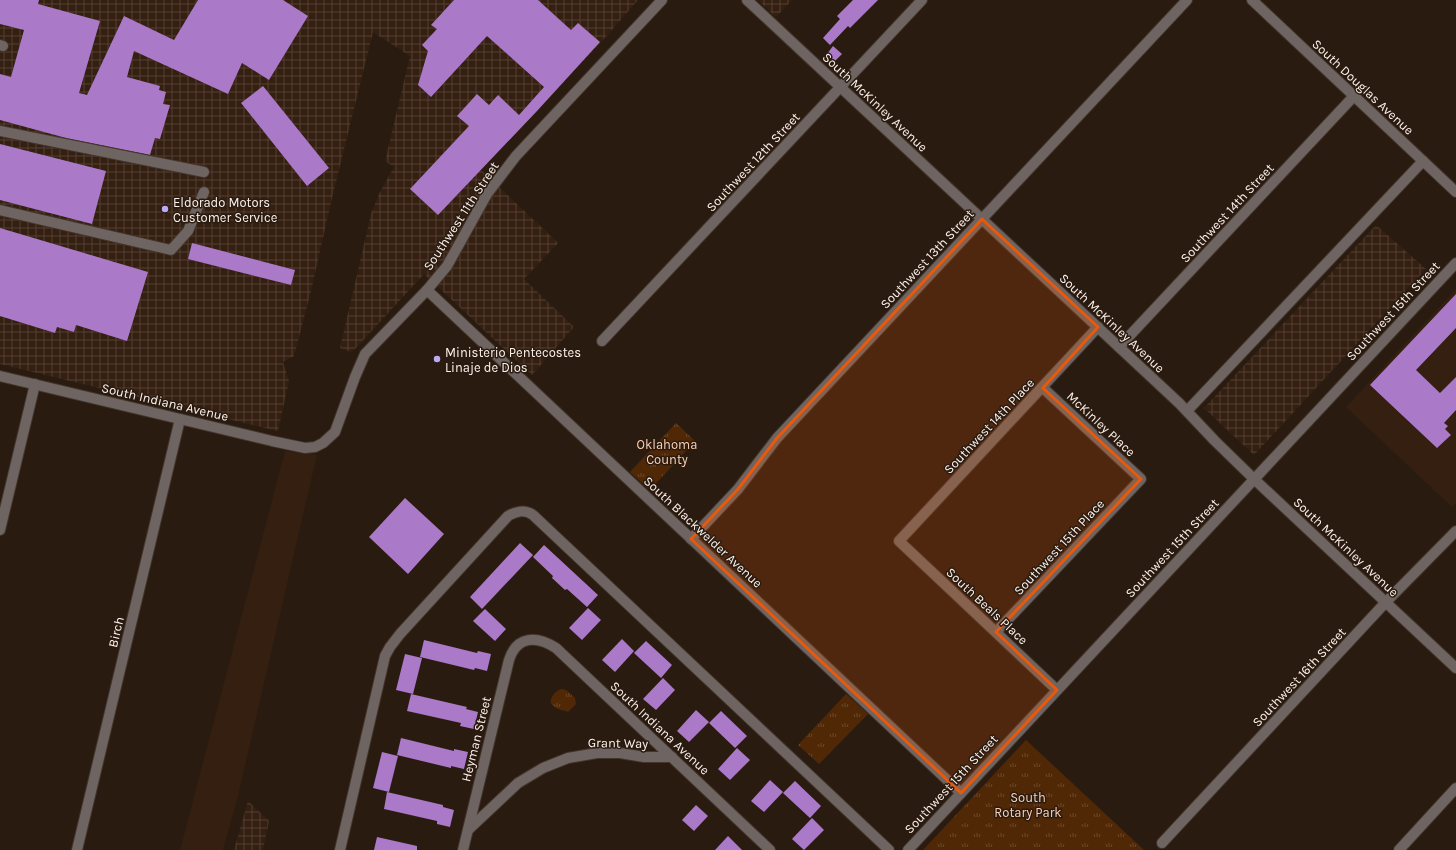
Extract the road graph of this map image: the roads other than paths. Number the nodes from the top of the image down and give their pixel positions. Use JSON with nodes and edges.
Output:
{"nodes":[{"id":1,"x":662,"y":0,"type":"edge"},
{"id":2,"x":746,"y":0,"type":"edge"},
{"id":3,"x":922,"y":0,"type":"edge"},
{"id":4,"x":1187,"y":0,"type":"edge"},
{"id":5,"x":1252,"y":0,"type":"edge"},
{"id":6,"x":841,"y":87,"type":"junction"},
{"id":7,"x":1354,"y":96,"type":"junction"},
{"id":8,"x":0,"y":131,"type":"edge"},
{"id":9,"x":1423,"y":162,"type":"junction"},
{"id":10,"x":204,"y":172,"type":"dead end"},
{"id":11,"x":204,"y":192,"type":"dead end"},
{"id":12,"x":1456,"y":192,"type":"edge"},
{"id":13,"x":0,"y":210,"type":"edge"},
{"id":14,"x":982,"y":219,"type":"junction"},
{"id":15,"x":1456,"y":263,"type":"edge"},
{"id":16,"x":427,"y":290,"type":"junction"},
{"id":17,"x":1098,"y":327,"type":"junction"},
{"id":18,"x":602,"y":341,"type":"dead end"},
{"id":19,"x":1119,"y":347,"type":"junction"},
{"id":20,"x":0,"y":376,"type":"edge"},
{"id":21,"x":35,"y":384,"type":"junction"},
{"id":22,"x":1043,"y":388,"type":"junction"},
{"id":23,"x":1187,"y":412,"type":"junction"},
{"id":24,"x":180,"y":419,"type":"junction"},
{"id":25,"x":323,"y":443,"type":"joint"},
{"id":26,"x":1141,"y":479,"type":"joint"},
{"id":27,"x":1254,"y":479,"type":"junction"},
{"id":28,"x":0,"y":530,"type":"edge"},
{"id":29,"x":1456,"y":531,"type":"edge"},
{"id":30,"x":691,"y":539,"type":"junction"},
{"id":31,"x":899,"y":541,"type":"joint"},
{"id":32,"x":1386,"y":602,"type":"junction"},
{"id":33,"x":996,"y":632,"type":"junction"},
{"id":34,"x":525,"y":641,"type":"joint"},
{"id":35,"x":1456,"y":668,"type":"edge"},
{"id":36,"x":1057,"y":690,"type":"junction"},
{"id":37,"x":672,"y":757,"type":"junction"},
{"id":38,"x":1456,"y":788,"type":"edge"},
{"id":39,"x":961,"y":793,"type":"junction"},
{"id":40,"x":468,"y":830,"type":"junction"},
{"id":41,"x":1162,"y":843,"type":"dead end"},
{"id":42,"x":77,"y":850,"type":"edge"},
{"id":43,"x":340,"y":850,"type":"edge"},
{"id":44,"x":463,"y":850,"type":"edge"},
{"id":45,"x":770,"y":850,"type":"edge"},
{"id":46,"x":889,"y":850,"type":"edge"},
{"id":47,"x":908,"y":850,"type":"edge"},
{"id":48,"x":1399,"y":850,"type":"edge"}],
"edges":[{"from":1,"to":16,"type":"street","name":"Southwest 11th Street"},
{"from":2,"to":6,"type":"street","name":"South McKinley Avenue"},
{"from":3,"to":6,"type":"street","name":"Southwest 12th Street"},
{"from":4,"to":14,"type":"street","name":"Southwest 13th Street"},
{"from":5,"to":7,"type":"street","name":"South Douglas Avenue"},
{"from":6,"to":14,"type":"street","name":"South McKinley Avenue"},
{"from":6,"to":18,"type":"street","name":"Southwest 12th Street"},
{"from":7,"to":9,"type":"street","name":"South Douglas Avenue"},
{"from":7,"to":19,"type":"street","name":"Southwest 14th Street"},
{"from":8,"to":10,"type":"street"},
{"from":9,"to":12,"type":"street","name":"South Douglas Avenue"},
{"from":9,"to":23,"type":"street"},
{"from":11,"to":13,"type":"street"},
{"from":14,"to":17,"type":"street","name":"South McKinley Avenue"},
{"from":14,"to":30,"type":"street","name":"Southwest 13th Street"},
{"from":15,"to":27,"type":"street","name":"Southwest 15th Street"},
{"from":16,"to":25,"type":"street","name":"Southwest 11th Street"},
{"from":16,"to":30,"type":"street","name":"South Blackwelder Avenue"},
{"from":17,"to":19,"type":"street","name":"South McKinley Avenue"},
{"from":17,"to":22,"type":"street","name":"Southwest 14th Place"},
{"from":19,"to":23,"type":"street","name":"South McKinley Avenue"},
{"from":20,"to":21,"type":"street","name":"South Indiana Avenue"},
{"from":21,"to":24,"type":"street","name":"South Indiana Avenue"},
{"from":21,"to":28,"type":"street"},
{"from":22,"to":26,"type":"street","name":"McKinley Place"},
{"from":22,"to":31,"type":"street","name":"Southwest 14th Place"},
{"from":23,"to":27,"type":"street","name":"South McKinley Avenue"},
{"from":24,"to":25,"type":"street","name":"South Indiana Avenue"},
{"from":24,"to":42,"type":"street","name":"Birch"},
{"from":26,"to":33,"type":"street","name":"Southwest 15th Place"},
{"from":27,"to":32,"type":"street","name":"South McKinley Avenue"},
{"from":27,"to":36,"type":"street","name":"Southwest 15th Street"},
{"from":29,"to":32,"type":"street","name":"Southwest 16th Street"},
{"from":30,"to":39,"type":"street","name":"South Blackwelder Avenue"},
{"from":31,"to":33,"type":"street","name":"South Beals Place"},
{"from":32,"to":35,"type":"street","name":"South McKinley Avenue"},
{"from":32,"to":41,"type":"street","name":"Southwest 16th Street"},
{"from":33,"to":36,"type":"street","name":"South Beals Place"},
{"from":34,"to":37,"type":"street","name":"South Indiana Avenue"},
{"from":34,"to":40,"type":"street","name":"Heyman Street"},
{"from":36,"to":39,"type":"street","name":"Southwest 15th Street"},
{"from":37,"to":40,"type":"street","name":"Grant Way"},
{"from":37,"to":45,"type":"street","name":"South Indiana Avenue"},
{"from":38,"to":48,"type":"street"},
{"from":39,"to":47,"type":"street","name":"Southwest 15th Street"},
{"from":40,"to":44,"type":"street","name":"Heyman Street"},
{"from":43,"to":46,"type":"street"}]}
